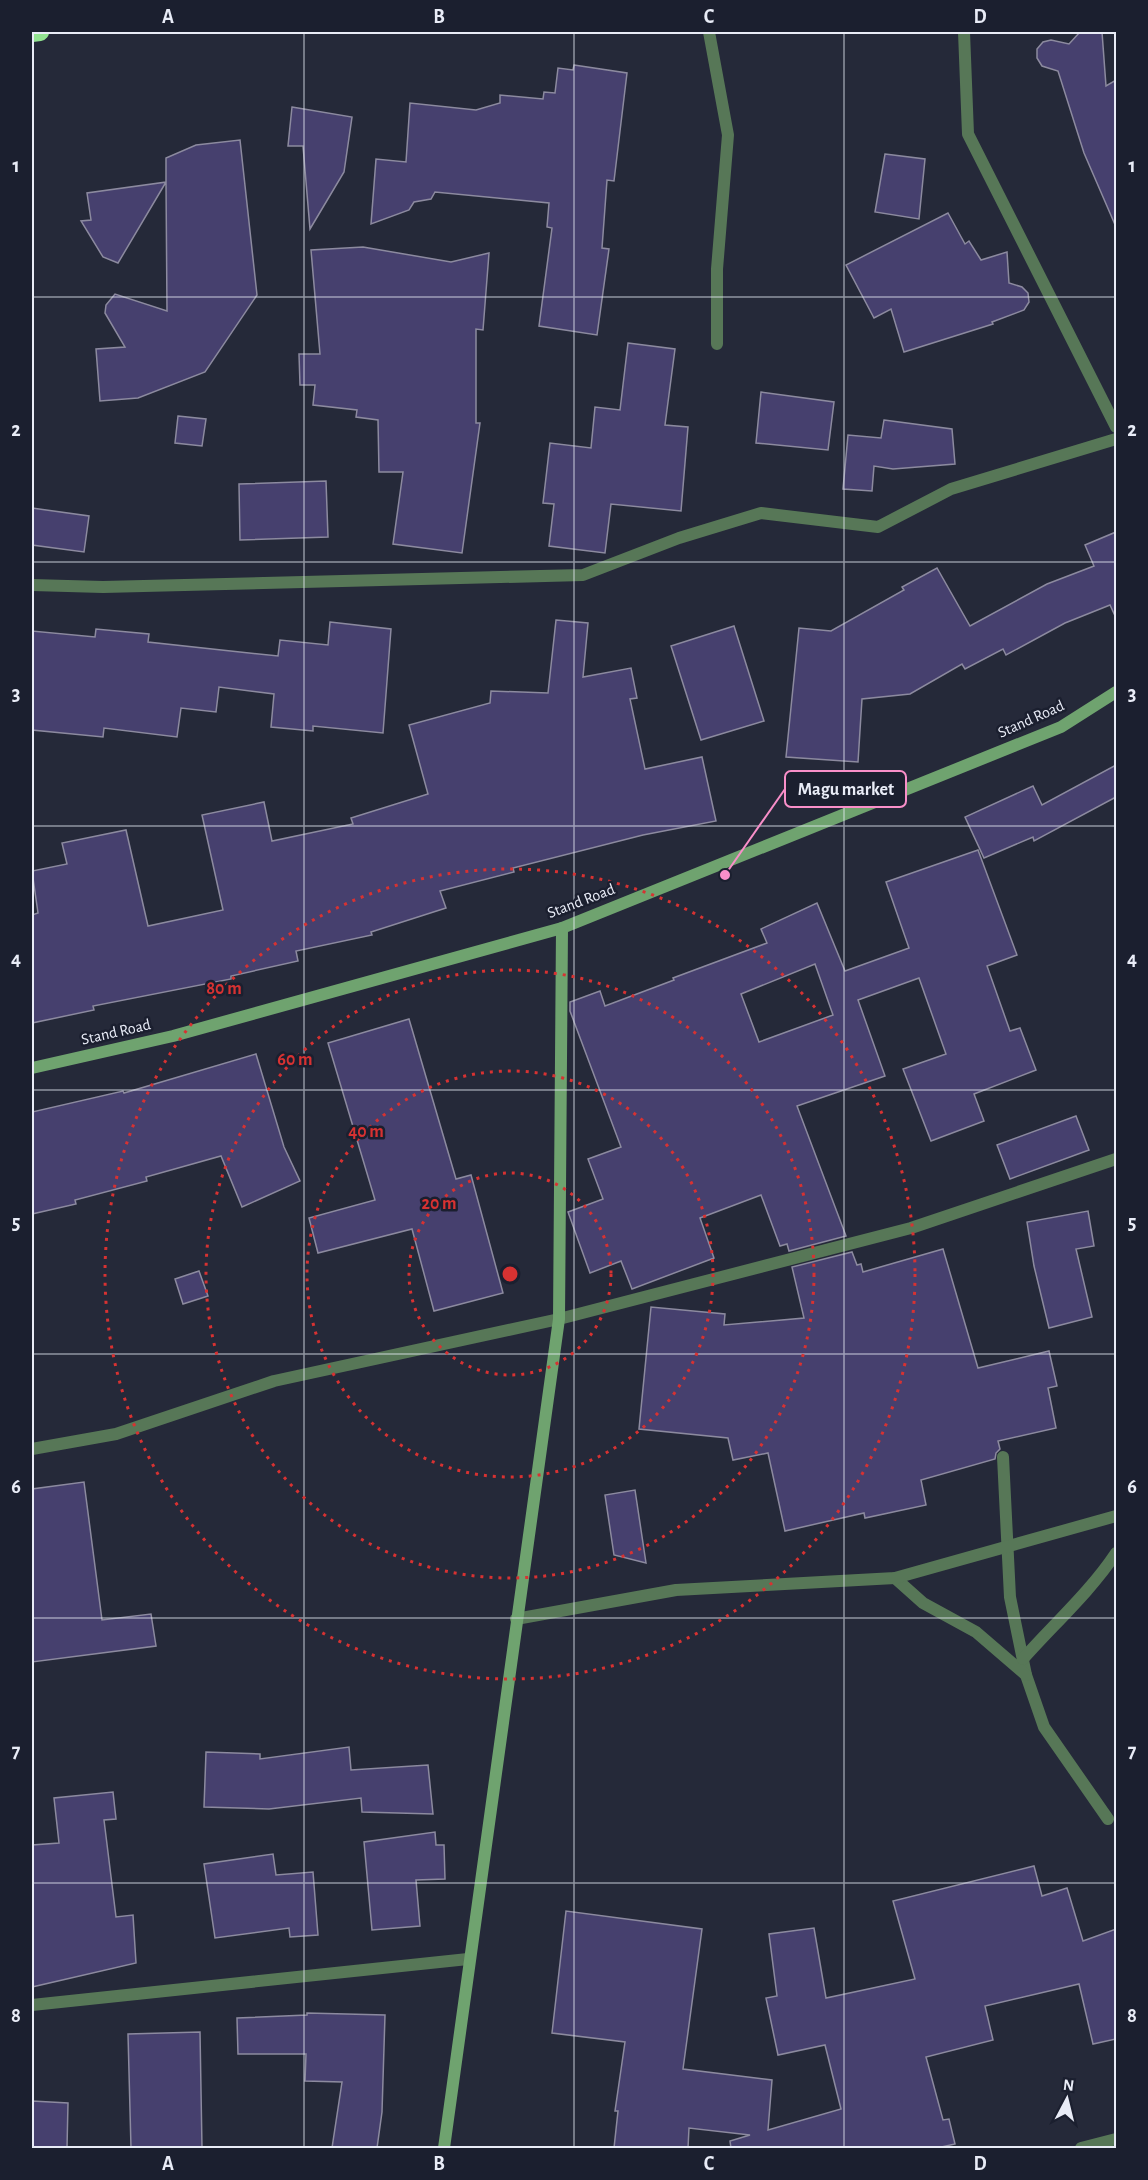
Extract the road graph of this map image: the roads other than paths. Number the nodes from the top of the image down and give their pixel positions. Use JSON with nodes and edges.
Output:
{"nodes":[{"id":1,"x":40,"y":32,"type":"edge"},
{"id":2,"x":709,"y":32,"type":"edge"},
{"id":3,"x":964,"y":32,"type":"edge"},
{"id":4,"x":32,"y":33,"type":"edge"},
{"id":5,"x":717,"y":344,"type":"dead end"},
{"id":6,"x":1116,"y":428,"type":"edge"},
{"id":7,"x":1116,"y":439,"type":"edge"},
{"id":8,"x":32,"y":585,"type":"edge"},
{"id":9,"x":1116,"y":692,"type":"edge"},
{"id":10,"x":561,"y":928,"type":"junction"},
{"id":11,"x":32,"y":1068,"type":"edge"},
{"id":12,"x":1116,"y":1159,"type":"edge"},
{"id":13,"x":559,"y":1319,"type":"junction"},
{"id":14,"x":34,"y":1446,"type":"edge"},
{"id":15,"x":1003,"y":1457,"type":"dead end"},
{"id":16,"x":1116,"y":1516,"type":"edge"},
{"id":17,"x":1006,"y":1548,"type":"junction"},
{"id":18,"x":1116,"y":1554,"type":"edge"},
{"id":19,"x":895,"y":1578,"type":"junction"},
{"id":20,"x":516,"y":1619,"type":"junction"},
{"id":21,"x":1023,"y":1659,"type":"junction"},
{"id":22,"x":1026,"y":1675,"type":"junction"},
{"id":23,"x":1107,"y":1819,"type":"dead end"},
{"id":24,"x":468,"y":1959,"type":"junction"},
{"id":25,"x":32,"y":2005,"type":"edge"},
{"id":26,"x":1116,"y":2139,"type":"edge"},
{"id":27,"x":444,"y":2148,"type":"edge"},
{"id":28,"x":1081,"y":2148,"type":"edge"}],
"edges":[{"from":1,"to":4,"type":"highway"},
{"from":2,"to":5,"type":"street"},
{"from":3,"to":6,"type":"street"},
{"from":7,"to":8,"type":"street"},
{"from":9,"to":10,"type":"street","name":"Stand Road"},
{"from":10,"to":11,"type":"street","name":"Stand Road"},
{"from":10,"to":13,"type":"street"},
{"from":12,"to":13,"type":"street"},
{"from":13,"to":14,"type":"street"},
{"from":13,"to":20,"type":"street"},
{"from":15,"to":17,"type":"street"},
{"from":16,"to":17,"type":"street"},
{"from":17,"to":19,"type":"street"},
{"from":17,"to":21,"type":"street"},
{"from":18,"to":21,"type":"street"},
{"from":19,"to":20,"type":"street"},
{"from":19,"to":22,"type":"street"},
{"from":20,"to":24,"type":"street"},
{"from":21,"to":22,"type":"street"},
{"from":22,"to":23,"type":"street"},
{"from":24,"to":25,"type":"street"},
{"from":24,"to":27,"type":"street"},
{"from":26,"to":28,"type":"street"}]}
